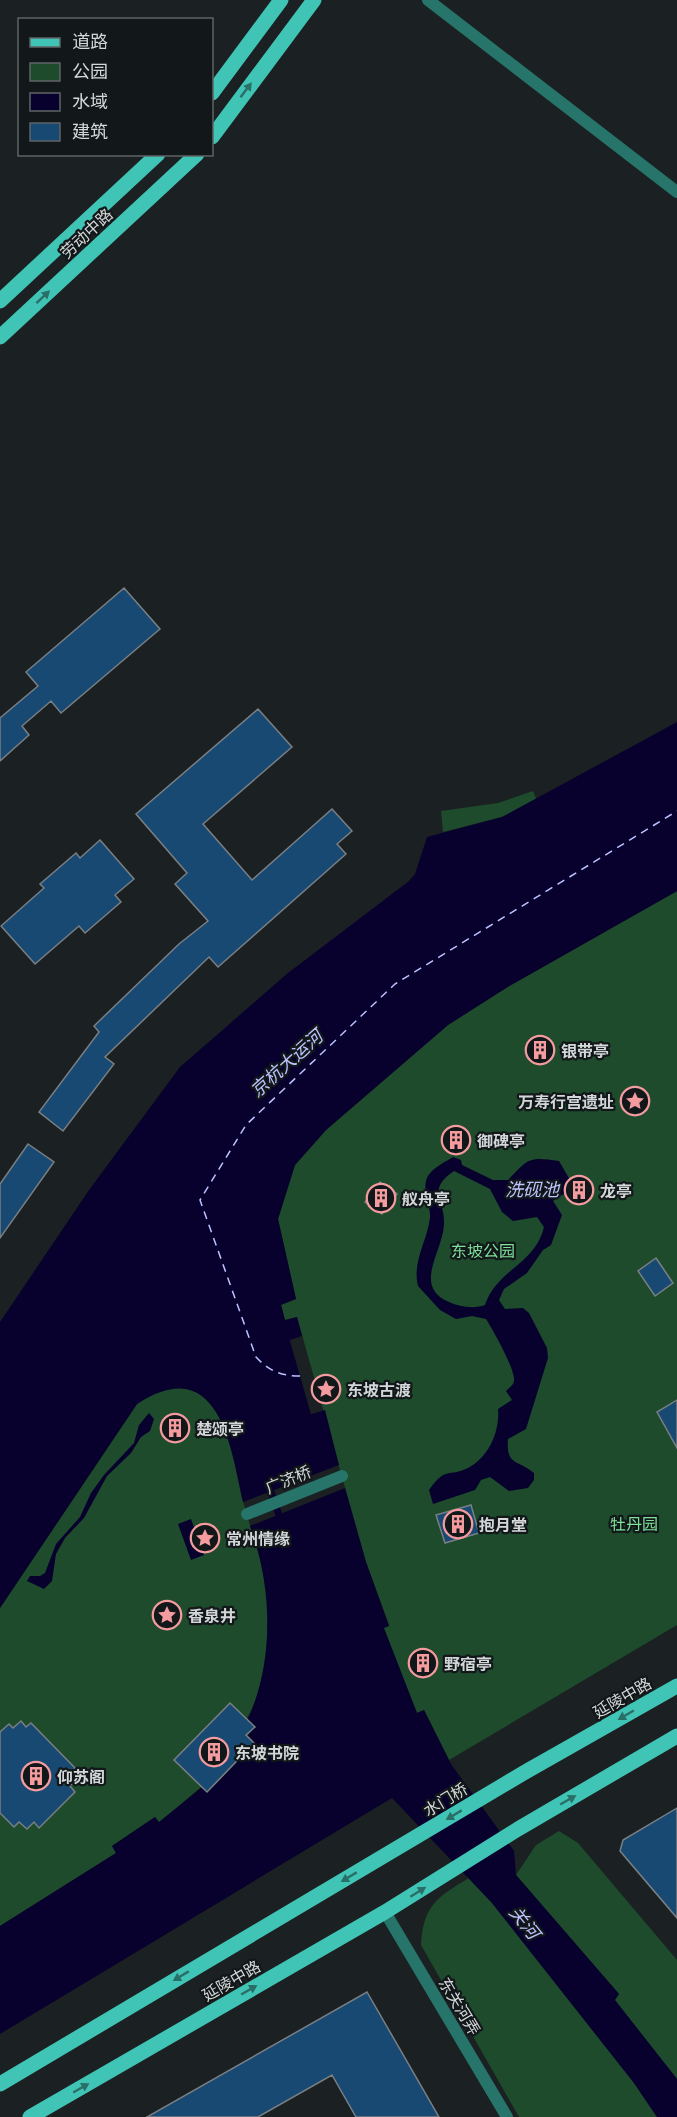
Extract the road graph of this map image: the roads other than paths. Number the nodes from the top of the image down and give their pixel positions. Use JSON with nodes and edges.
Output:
{"nodes":[{"id":1,"x":281,"y":0,"type":"edge"},
{"id":2,"x":314,"y":0,"type":"edge"},
{"id":3,"x":428,"y":0,"type":"edge"},
{"id":4,"x":213,"y":92,"type":"edge"},
{"id":5,"x":213,"y":136,"type":"edge"},
{"id":6,"x":156,"y":156,"type":"edge"},
{"id":7,"x":195,"y":156,"type":"edge"},
{"id":8,"x":677,"y":192,"type":"edge"},
{"id":9,"x":0,"y":301,"type":"edge"},
{"id":10,"x":0,"y":337,"type":"edge"},
{"id":11,"x":342,"y":1476,"type":"dead end"},
{"id":12,"x":247,"y":1514,"type":"dead end"},
{"id":13,"x":677,"y":1686,"type":"edge"},
{"id":14,"x":677,"y":1736,"type":"edge"},
{"id":15,"x":490,"y":1793,"type":"joint"},
{"id":16,"x":417,"y":1836,"type":"joint"},
{"id":17,"x":385,"y":1912,"type":"junction"},
{"id":18,"x":0,"y":2084,"type":"edge"},
{"id":19,"x":30,"y":2117,"type":"edge"},
{"id":20,"x":507,"y":2117,"type":"edge"}],
"edges":[{"from":1,"to":4,"type":"main road"},
{"from":5,"to":2,"type":"main road","one_way":true},
{"from":3,"to":8,"type":"street"},
{"from":6,"to":9,"type":"main road","name":"劳动中路"},
{"from":10,"to":7,"type":"main road","name":"劳动中路","one_way":true},
{"from":11,"to":12,"type":"street","name":"广济桥"},
{"from":13,"to":15,"type":"main road","name":"延陵中路","one_way":true},
{"from":17,"to":14,"type":"main road","name":"延陵中路","one_way":true},
{"from":15,"to":16,"type":"main road","name":"水门桥","one_way":true},
{"from":16,"to":18,"type":"main road","name":"延陵中路","one_way":true},
{"from":19,"to":17,"type":"main road","name":"延陵中路","one_way":true},
{"from":17,"to":20,"type":"street","name":"东关河弄"}]}
